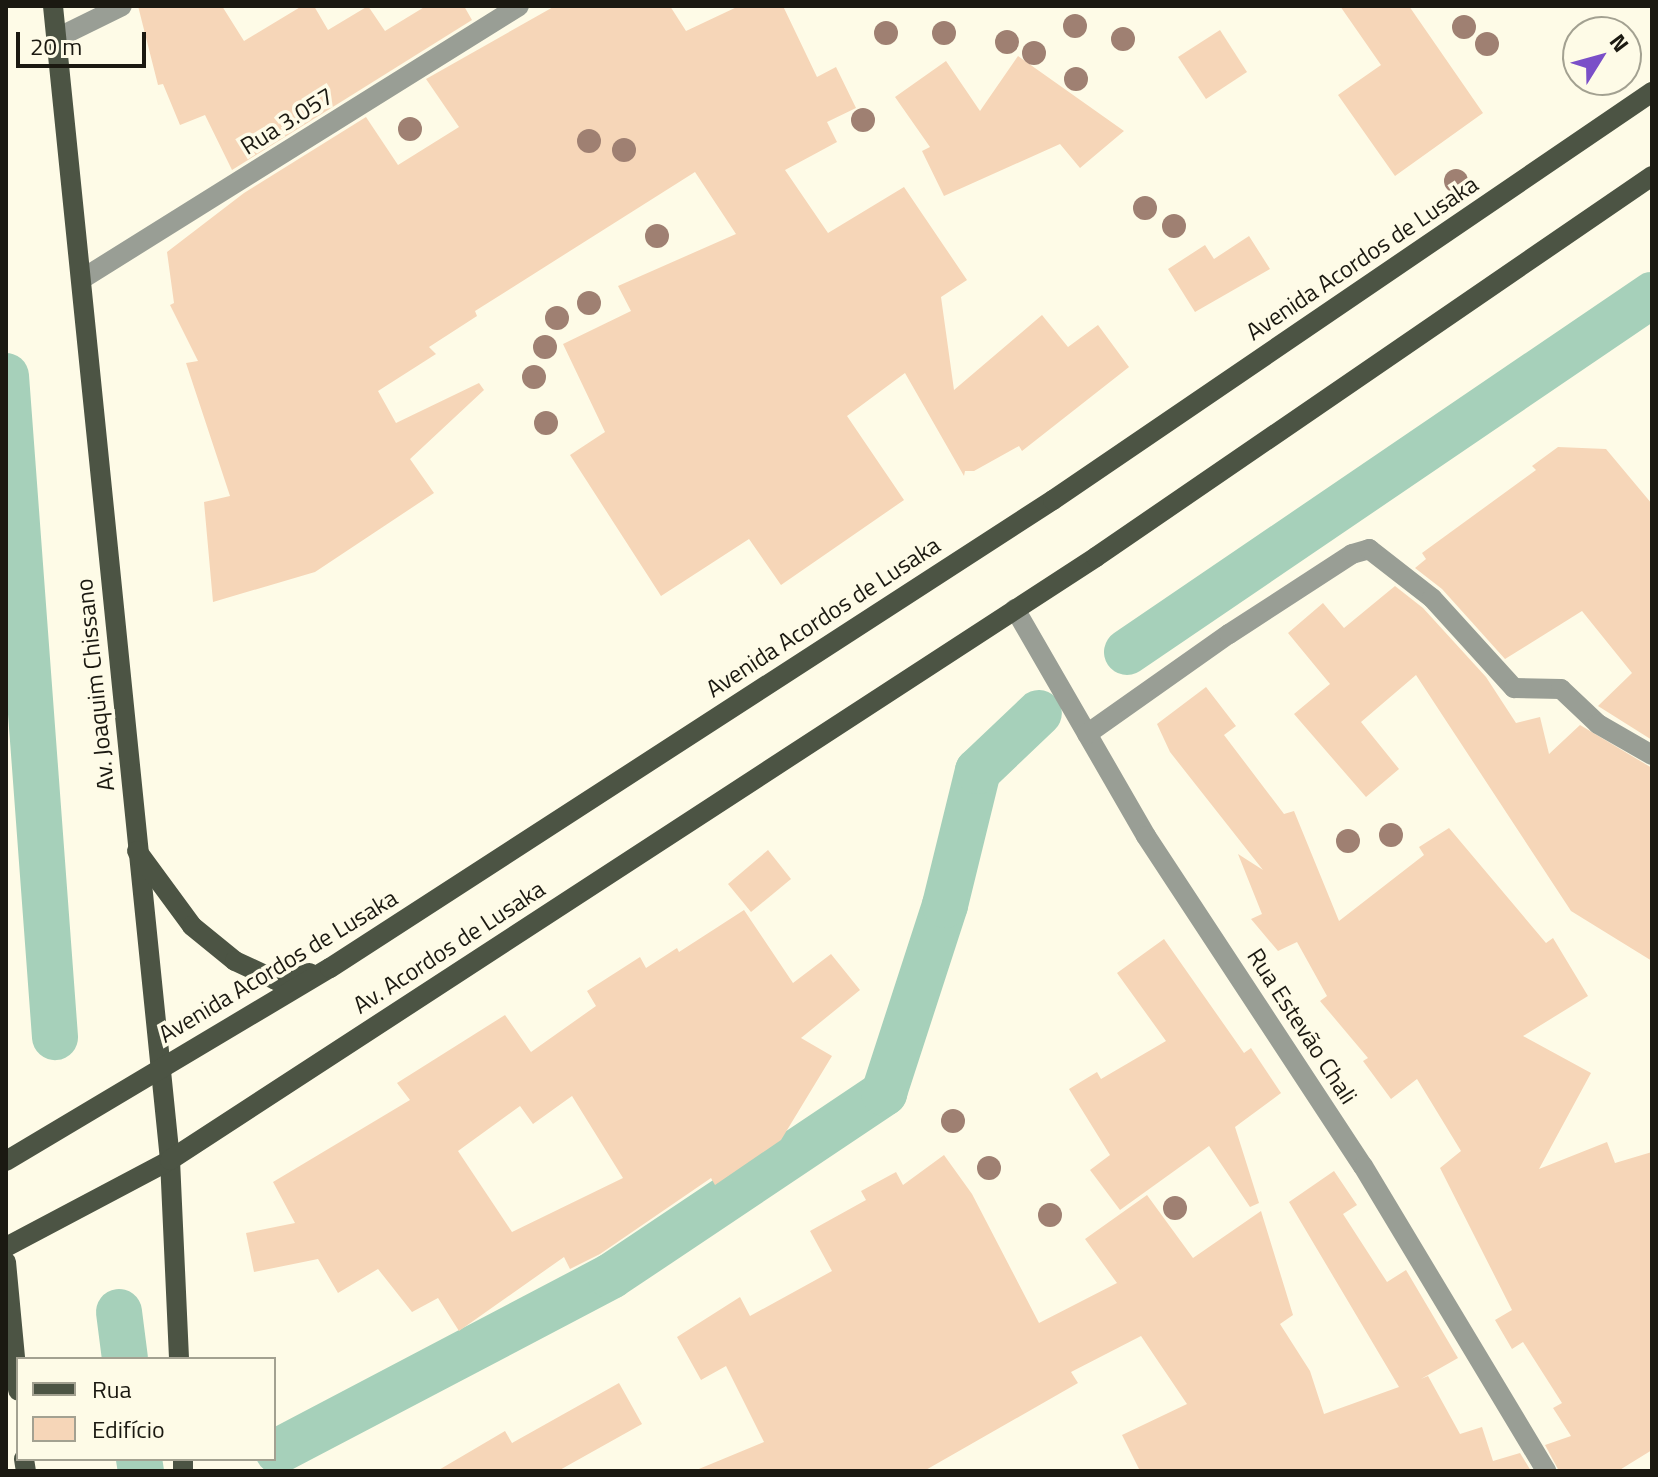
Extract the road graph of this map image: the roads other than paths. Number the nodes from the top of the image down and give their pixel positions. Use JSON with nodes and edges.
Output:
{"nodes":[{"id":1,"x":53,"y":6,"type":"edge"},
{"id":2,"x":122,"y":6,"type":"edge"},
{"id":3,"x":519,"y":6,"type":"edge"},
{"id":4,"x":57,"y":38,"type":"junction"},
{"id":5,"x":1652,"y":92,"type":"edge"},
{"id":6,"x":1652,"y":176,"type":"edge"},
{"id":7,"x":82,"y":279,"type":"junction"},
{"id":8,"x":1015,"y":609,"type":"junction"},
{"id":9,"x":1087,"y":734,"type":"junction"},
{"id":10,"x":1652,"y":755,"type":"edge"},
{"id":11,"x":137,"y":851,"type":"junction"},
{"id":12,"x":330,"y":968,"type":"junction"},
{"id":13,"x":158,"y":1070,"type":"junction"},
{"id":14,"x":170,"y":1160,"type":"junction"},
{"id":15,"x":6,"y":1161,"type":"edge"},
{"id":16,"x":6,"y":1247,"type":"edge"},
{"id":17,"x":6,"y":1262,"type":"edge"},
{"id":18,"x":179,"y":1357,"type":"edge"},
{"id":19,"x":16,"y":1369,"type":"edge"},
{"id":20,"x":1546,"y":1471,"type":"edge"}],
"edges":[{"from":1,"to":4,"type":"main road","name":"Av. Joaquim Chissano"},
{"from":2,"to":4,"type":"street"},
{"from":3,"to":7,"type":"street","name":"Rua 3.057"},
{"from":4,"to":7,"type":"main road","name":"Av. Joaquim Chissano"},
{"from":5,"to":12,"type":"main road","name":"Avenida Acordos de Lusaka"},
{"from":6,"to":8,"type":"main road"},
{"from":7,"to":11,"type":"main road","name":"Av. Joaquim Chissano"},
{"from":8,"to":9,"type":"street","name":"Rua Estevão Chali"},
{"from":8,"to":14,"type":"main road","name":"Av. Acordos de Lusaka"},
{"from":9,"to":10,"type":"street"},
{"from":9,"to":20,"type":"street","name":"Rua Estevão Chali"},
{"from":11,"to":12,"type":"main road"},
{"from":11,"to":13,"type":"main road","name":"Av. Joaquim Chissano"},
{"from":12,"to":13,"type":"main road","name":"Avenida Acordos de Lusaka"},
{"from":13,"to":14,"type":"main road","name":"Av. Joaquim Chissano"},
{"from":13,"to":15,"type":"main road","name":"Avenida Acordos de Lusaka"},
{"from":14,"to":16,"type":"main road","name":"Av. Acordos de Lusaka"},
{"from":14,"to":18,"type":"main road","name":"Av. Joaquim Chissano"},
{"from":17,"to":19,"type":"main road"}]}
